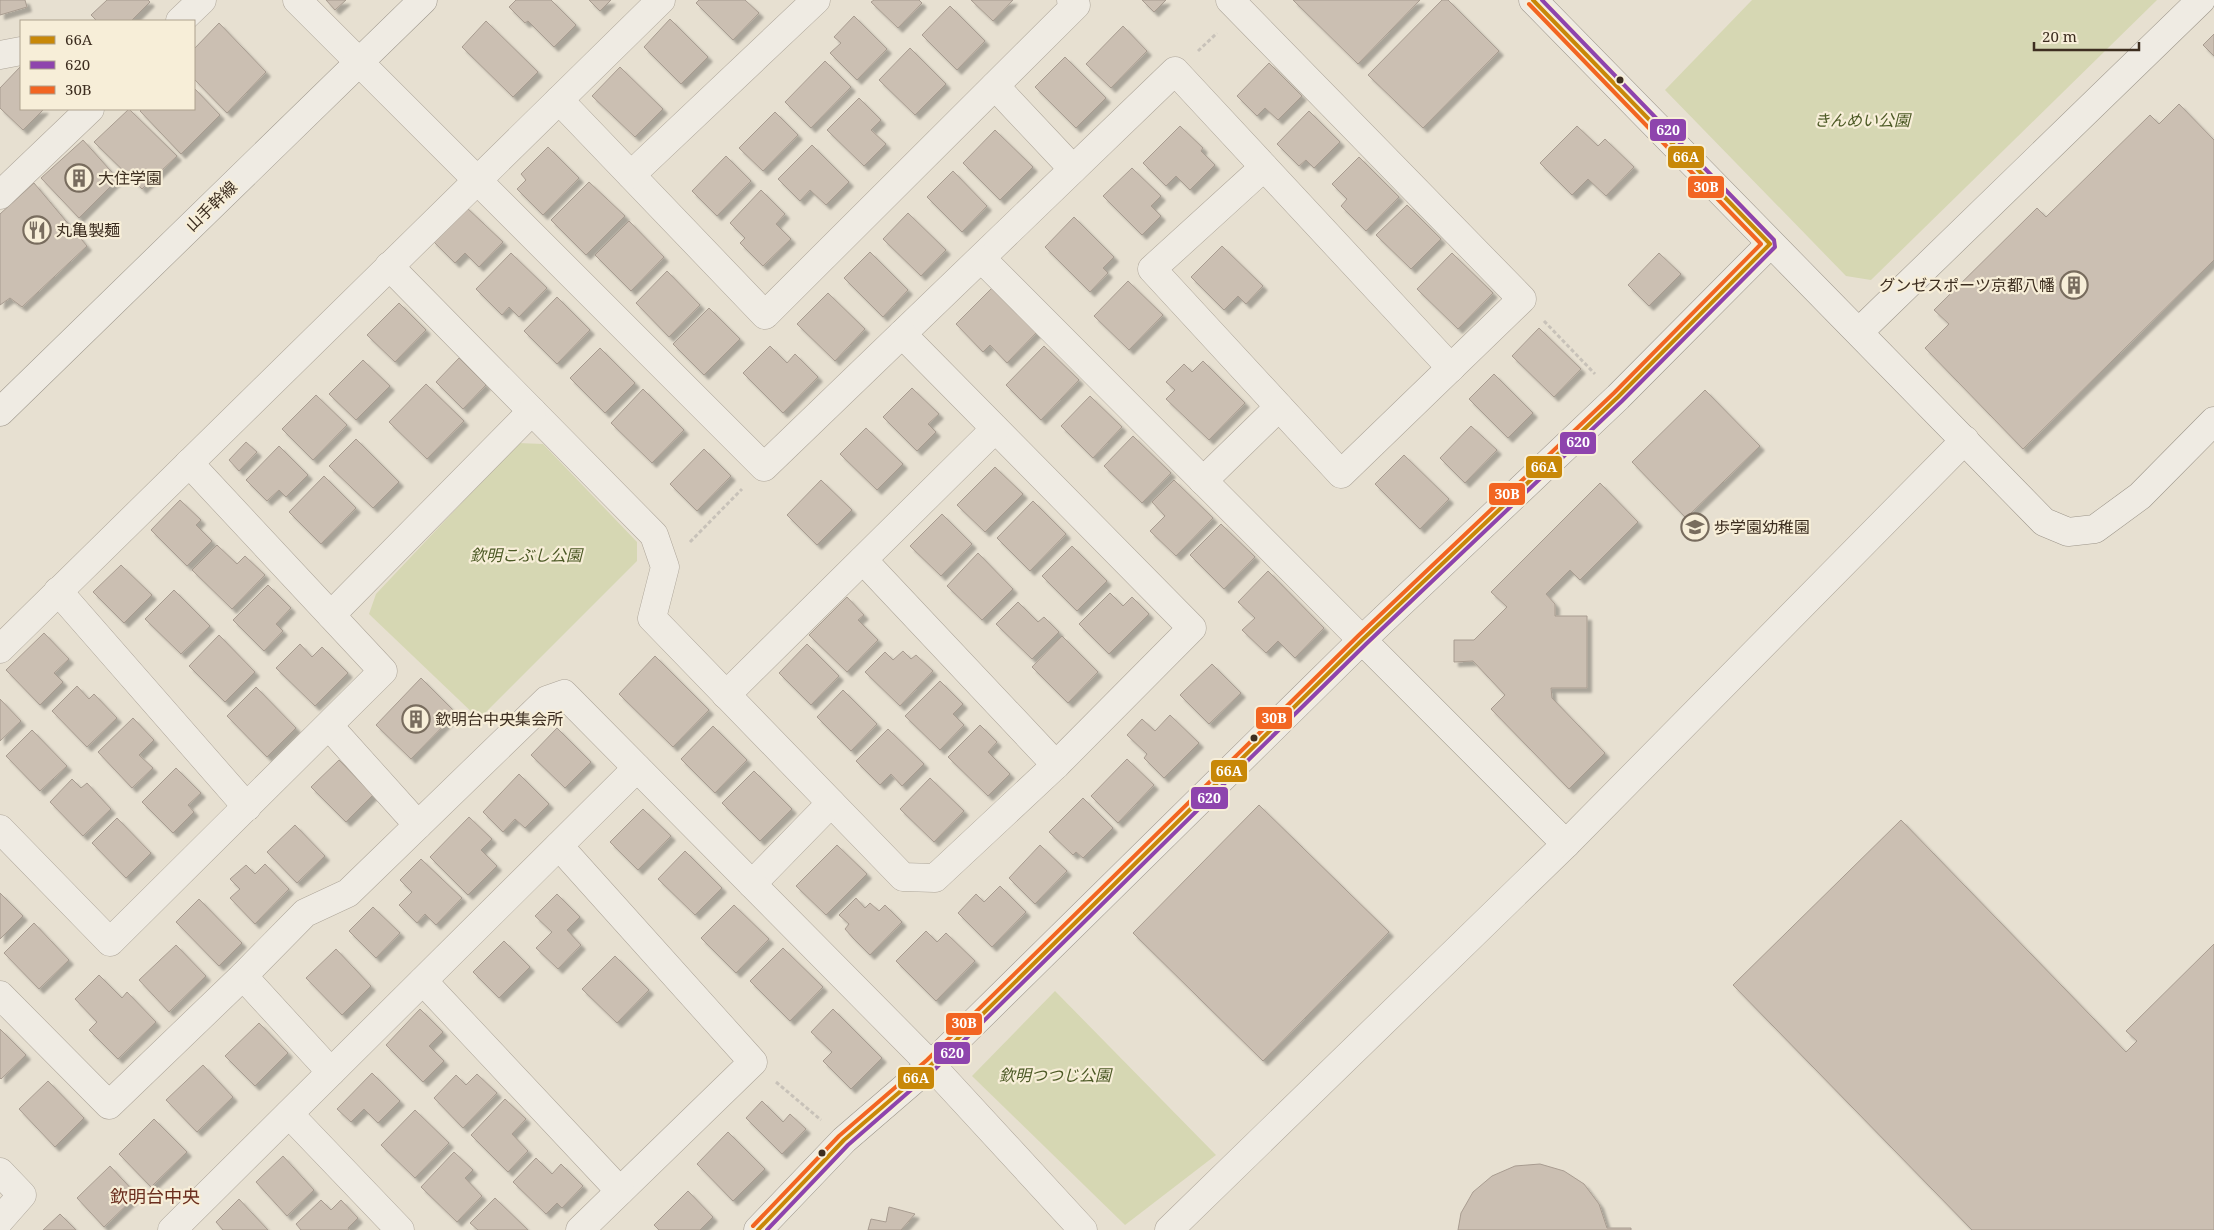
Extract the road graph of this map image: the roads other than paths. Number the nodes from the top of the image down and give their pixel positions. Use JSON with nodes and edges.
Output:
{"nodes":[{"id":1,"x":202,"y":0,"type":"edge"},
{"id":2,"x":297,"y":0,"type":"edge"},
{"id":3,"x":423,"y":0,"type":"edge"},
{"id":4,"x":661,"y":0,"type":"edge"},
{"id":5,"x":816,"y":0,"type":"edge"},
{"id":6,"x":1071,"y":0,"type":"edge"},
{"id":7,"x":1533,"y":0,"type":"edge"},
{"id":8,"x":2201,"y":0,"type":"edge"},
{"id":9,"x":1242,"y":4,"type":"edge"},
{"id":10,"x":181,"y":20,"type":"edge"},
{"id":11,"x":20,"y":51,"type":"edge"},
{"id":12,"x":0,"y":54,"type":"edge"},
{"id":13,"x":358,"y":62,"type":"junction"},
{"id":14,"x":995,"y":86,"type":"junction"},
{"id":15,"x":559,"y":100,"type":"junction"},
{"id":16,"x":89,"y":110,"type":"edge"},
{"id":17,"x":1264,"y":167,"type":"junction"},
{"id":18,"x":1073,"y":169,"type":"junction"},
{"id":19,"x":631,"y":175,"type":"junction"},
{"id":20,"x":477,"y":180,"type":"junction"},
{"id":21,"x":0,"y":195,"type":"edge"},
{"id":22,"x":1770,"y":244,"type":"junction"},
{"id":23,"x":982,"y":259,"type":"junction"},
{"id":24,"x":389,"y":266,"type":"junction"},
{"id":25,"x":1860,"y":331,"type":"junction"},
{"id":26,"x":902,"y":334,"type":"junction"},
{"id":27,"x":1450,"y":368,"type":"junction"},
{"id":28,"x":1279,"y":407,"type":"junction"},
{"id":29,"x":532,"y":411,"type":"junction"},
{"id":30,"x":0,"y":412,"type":"edge"},
{"id":31,"x":2214,"y":422,"type":"edge"},
{"id":32,"x":995,"y":429,"type":"junction"},
{"id":33,"x":1965,"y":440,"type":"junction"},
{"id":34,"x":189,"y":463,"type":"junction"},
{"id":35,"x":1203,"y":481,"type":"junction"},
{"id":36,"x":862,"y":560,"type":"junction"},
{"id":37,"x":58,"y":591,"type":"junction"},
{"id":38,"x":331,"y":615,"type":"junction"},
{"id":39,"x":1362,"y":640,"type":"junction"},
{"id":40,"x":0,"y":648,"type":"edge"},
{"id":41,"x":726,"y":695,"type":"junction"},
{"id":42,"x":329,"y":726,"type":"junction"},
{"id":43,"x":1056,"y":765,"type":"junction"},
{"id":44,"x":637,"y":768,"type":"junction"},
{"id":45,"x":831,"y":803,"type":"junction"},
{"id":46,"x":247,"y":807,"type":"junction"},
{"id":47,"x":418,"y":825,"type":"junction"},
{"id":48,"x":0,"y":829,"type":"edge"},
{"id":49,"x":1566,"y":844,"type":"junction"},
{"id":50,"x":558,"y":846,"type":"junction"},
{"id":51,"x":752,"y":884,"type":"junction"},
{"id":52,"x":243,"y":976,"type":"junction"},
{"id":53,"x":423,"y":981,"type":"junction"},
{"id":54,"x":0,"y":995,"type":"edge"},
{"id":55,"x":931,"y":1065,"type":"junction"},
{"id":56,"x":330,"y":1072,"type":"junction"},
{"id":57,"x":290,"y":1114,"type":"junction"},
{"id":58,"x":0,"y":1172,"type":"edge"},
{"id":59,"x":620,"y":1190,"type":"junction"},
{"id":60,"x":0,"y":1220,"type":"edge"},
{"id":61,"x":172,"y":1230,"type":"edge"},
{"id":62,"x":400,"y":1230,"type":"edge"},
{"id":63,"x":580,"y":1230,"type":"edge"},
{"id":64,"x":758,"y":1230,"type":"edge"},
{"id":65,"x":1083,"y":1230,"type":"edge"},
{"id":66,"x":1169,"y":1230,"type":"edge"}],
"edges":[{"from":1,"to":10,"type":"street"},
{"from":2,"to":13,"type":"street"},
{"from":3,"to":13,"type":"street","name":"山手幹線"},
{"from":4,"to":15,"type":"street"},
{"from":5,"to":19,"type":"street"},
{"from":6,"to":14,"type":"street"},
{"from":7,"to":22,"type":"street"},
{"from":8,"to":25,"type":"street"},
{"from":9,"to":27,"type":"street"},
{"from":11,"to":12,"type":"street"},
{"from":13,"to":20,"type":"street"},
{"from":13,"to":30,"type":"street","name":"山手幹線"},
{"from":14,"to":18,"type":"street"},
{"from":14,"to":19,"type":"street"},
{"from":15,"to":19,"type":"street"},
{"from":15,"to":20,"type":"street"},
{"from":16,"to":21,"type":"street"},
{"from":17,"to":18,"type":"street"},
{"from":17,"to":27,"type":"street"},
{"from":17,"to":28,"type":"street"},
{"from":18,"to":23,"type":"street"},
{"from":20,"to":24,"type":"street"},
{"from":20,"to":26,"type":"street"},
{"from":22,"to":25,"type":"street"},
{"from":22,"to":39,"type":"street"},
{"from":23,"to":26,"type":"street"},
{"from":23,"to":35,"type":"street"},
{"from":24,"to":29,"type":"street"},
{"from":24,"to":34,"type":"street"},
{"from":25,"to":33,"type":"street"},
{"from":26,"to":32,"type":"street"},
{"from":27,"to":28,"type":"street"},
{"from":28,"to":35,"type":"street"},
{"from":29,"to":38,"type":"street"},
{"from":29,"to":41,"type":"street"},
{"from":31,"to":33,"type":"street"},
{"from":32,"to":36,"type":"street"},
{"from":32,"to":43,"type":"street"},
{"from":33,"to":49,"type":"street"},
{"from":34,"to":37,"type":"street"},
{"from":34,"to":38,"type":"street"},
{"from":35,"to":39,"type":"street"},
{"from":36,"to":41,"type":"street"},
{"from":36,"to":43,"type":"street"},
{"from":37,"to":40,"type":"street"},
{"from":37,"to":46,"type":"street"},
{"from":38,"to":42,"type":"street"},
{"from":39,"to":49,"type":"street"},
{"from":39,"to":55,"type":"street"},
{"from":41,"to":45,"type":"street"},
{"from":42,"to":46,"type":"street"},
{"from":42,"to":47,"type":"street"},
{"from":43,"to":45,"type":"street"},
{"from":44,"to":47,"type":"street"},
{"from":44,"to":50,"type":"street"},
{"from":44,"to":51,"type":"street"},
{"from":45,"to":51,"type":"street"},
{"from":46,"to":48,"type":"street"},
{"from":47,"to":52,"type":"street"},
{"from":49,"to":66,"type":"street"},
{"from":50,"to":53,"type":"street"},
{"from":50,"to":59,"type":"street"},
{"from":51,"to":55,"type":"street"},
{"from":52,"to":54,"type":"street"},
{"from":52,"to":56,"type":"street"},
{"from":53,"to":56,"type":"street"},
{"from":53,"to":59,"type":"street"},
{"from":55,"to":64,"type":"street"},
{"from":55,"to":65,"type":"street"},
{"from":56,"to":57,"type":"street"},
{"from":57,"to":61,"type":"street"},
{"from":57,"to":62,"type":"street"},
{"from":58,"to":60,"type":"street"},
{"from":59,"to":63,"type":"street"}]}
